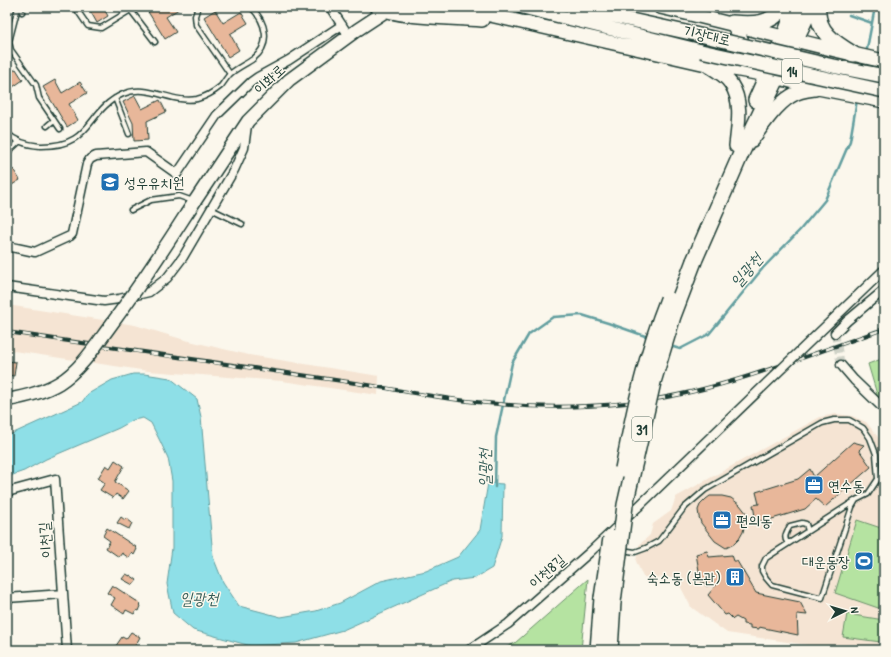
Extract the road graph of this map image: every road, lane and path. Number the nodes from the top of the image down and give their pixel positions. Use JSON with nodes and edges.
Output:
{"nodes":[{"id":1,"x":19,"y":7,"type":"edge"},
{"id":2,"x":75,"y":7,"type":"edge"},
{"id":3,"x":129,"y":7,"type":"edge"},
{"id":4,"x":198,"y":7,"type":"edge"},
{"id":5,"x":251,"y":7,"type":"edge"},
{"id":6,"x":330,"y":7,"type":"edge"},
{"id":7,"x":455,"y":7,"type":"edge"},
{"id":8,"x":523,"y":7,"type":"edge"},
{"id":9,"x":572,"y":7,"type":"edge"},
{"id":10,"x":660,"y":7,"type":"edge"},
{"id":11,"x":784,"y":7,"type":"edge"},
{"id":12,"x":796,"y":7,"type":"edge"},
{"id":13,"x":811,"y":7,"type":"edge"},
{"id":14,"x":818,"y":7,"type":"edge"},
{"id":15,"x":385,"y":8,"type":"edge"},
{"id":16,"x":22,"y":12,"type":"dead end"},
{"id":17,"x":732,"y":23,"type":"junction"},
{"id":18,"x":342,"y":25,"type":"junction"},
{"id":19,"x":539,"y":27,"type":"junction"},
{"id":20,"x":349,"y":36,"type":"junction"},
{"id":21,"x":790,"y":39,"type":"junction"},
{"id":22,"x":155,"y":42,"type":"dead end"},
{"id":23,"x":833,"y":50,"type":"junction"},
{"id":24,"x":853,"y":54,"type":"junction"},
{"id":25,"x":884,"y":61,"type":"edge"},
{"id":26,"x":706,"y":64,"type":"junction"},
{"id":27,"x":230,"y":74,"type":"junction"},
{"id":28,"x":884,"y":76,"type":"edge"},
{"id":29,"x":772,"y":77,"type":"junction"},
{"id":30,"x":822,"y":89,"type":"junction"},
{"id":31,"x":884,"y":91,"type":"edge"},
{"id":32,"x":115,"y":98,"type":"junction"},
{"id":33,"x":884,"y":101,"type":"edge"},
{"id":34,"x":54,"y":120,"type":"junction"},
{"id":35,"x":248,"y":120,"type":"junction"},
{"id":36,"x":47,"y":126,"type":"dead end"},
{"id":37,"x":60,"y":129,"type":"dead end"},
{"id":38,"x":7,"y":133,"type":"edge"},
{"id":39,"x":129,"y":134,"type":"dead end"},
{"id":40,"x":19,"y":142,"type":"junction"},
{"id":41,"x":738,"y":151,"type":"junction"},
{"id":42,"x":7,"y":152,"type":"edge"},
{"id":43,"x":195,"y":201,"type":"junction"},
{"id":44,"x":212,"y":209,"type":"junction"},
{"id":45,"x":131,"y":210,"type":"dead end"},
{"id":46,"x":242,"y":224,"type":"dead end"},
{"id":47,"x":7,"y":246,"type":"edge"},
{"id":48,"x":884,"y":270,"type":"edge"},
{"id":49,"x":7,"y":287,"type":"edge"},
{"id":50,"x":884,"y":290,"type":"edge"},
{"id":51,"x":835,"y":333,"type":"dead end"},
{"id":52,"x":841,"y":365,"type":"tunnel mouth"},
{"id":53,"x":7,"y":400,"type":"edge"},
{"id":54,"x":884,"y":409,"type":"edge"},
{"id":55,"x":7,"y":492,"type":"edge"},
{"id":56,"x":856,"y":500,"type":"junction"},
{"id":57,"x":808,"y":531,"type":"junction"},
{"id":58,"x":790,"y":542,"type":"junction"},
{"id":59,"x":596,"y":546,"type":"junction"},
{"id":60,"x":63,"y":594,"type":"junction"},
{"id":61,"x":7,"y":598,"type":"edge"},
{"id":62,"x":607,"y":600,"type":"junction"},
{"id":63,"x":68,"y":650,"type":"edge"},
{"id":64,"x":469,"y":650,"type":"edge"},
{"id":65,"x":598,"y":650,"type":"edge"},
{"id":66,"x":610,"y":650,"type":"edge"}],
"edges":[{"from":1,"to":16,"type":"lane"},
{"from":1,"to":34,"type":"lane"},
{"from":2,"to":3,"type":"lane"},
{"from":3,"to":22,"type":"lane"},
{"from":4,"to":27,"type":"lane"},
{"from":5,"to":27,"type":"lane"},
{"from":6,"to":18,"type":"street"},
{"from":7,"to":19,"type":"main road"},
{"from":8,"to":31,"type":"main road","name":"기장대로","number":"14","bridge":true},
{"from":9,"to":28,"type":"main road","name":"기장대로","number":"14","bridge":true},
{"from":10,"to":17,"type":"main road"},
{"from":11,"to":17,"type":"highway"},
{"from":12,"to":21,"type":"highway"},
{"from":13,"to":21,"type":"highway"},
{"from":14,"to":24,"type":"highway"},
{"from":15,"to":19,"type":"main road"},
{"from":15,"to":20,"type":"main road","name":"이화로"},
{"from":17,"to":21,"type":"main road"},
{"from":17,"to":26,"type":"main road"},
{"from":18,"to":20,"type":"street"},
{"from":18,"to":47,"type":"street"},
{"from":19,"to":26,"type":"main road"},
{"from":20,"to":35,"type":"main road","name":"이화로"},
{"from":21,"to":23,"type":"main road"},
{"from":21,"to":29,"type":"highway","number":"31"},
{"from":23,"to":24,"type":"main road"},
{"from":23,"to":30,"type":"main road"},
{"from":24,"to":25,"type":"main road"},
{"from":26,"to":29,"type":"main road"},
{"from":26,"to":41,"type":"main road"},
{"from":27,"to":32,"type":"lane"},
{"from":29,"to":30,"type":"main road"},
{"from":29,"to":41,"type":"highway","number":"31"},
{"from":30,"to":33,"type":"main road"},
{"from":30,"to":41,"type":"main road"},
{"from":32,"to":39,"type":"lane"},
{"from":32,"to":40,"type":"lane"},
{"from":34,"to":36,"type":"lane"},
{"from":34,"to":37,"type":"lane"},
{"from":35,"to":43,"type":"main road","name":"이화로"},
{"from":35,"to":44,"type":"street"},
{"from":38,"to":40,"type":"lane"},
{"from":40,"to":42,"type":"lane"},
{"from":41,"to":62,"type":"highway","number":"31","bridge":true},
{"from":43,"to":45,"type":"lane"},
{"from":43,"to":53,"type":"main road","name":"이화로","bridge":true},
{"from":44,"to":46,"type":"lane"},
{"from":44,"to":49,"type":"street"},
{"from":48,"to":59,"type":"street","name":"이천8길","bridge":true},
{"from":50,"to":51,"type":"street"},
{"from":52,"to":54,"type":"street"},
{"from":55,"to":60,"type":"street","name":"이천길"},
{"from":56,"to":57,"type":"lane"},
{"from":56,"to":58,"type":"lane"},
{"from":56,"to":59,"type":"lane"},
{"from":57,"to":58,"type":"lane"},
{"from":57,"to":58,"type":"lane"},
{"from":59,"to":64,"type":"street","name":"이천8길"},
{"from":60,"to":61,"type":"street"},
{"from":60,"to":63,"type":"street","name":"이천길"},
{"from":62,"to":65,"type":"highway","number":"31"},
{"from":62,"to":66,"type":"highway","number":"31"}]}
